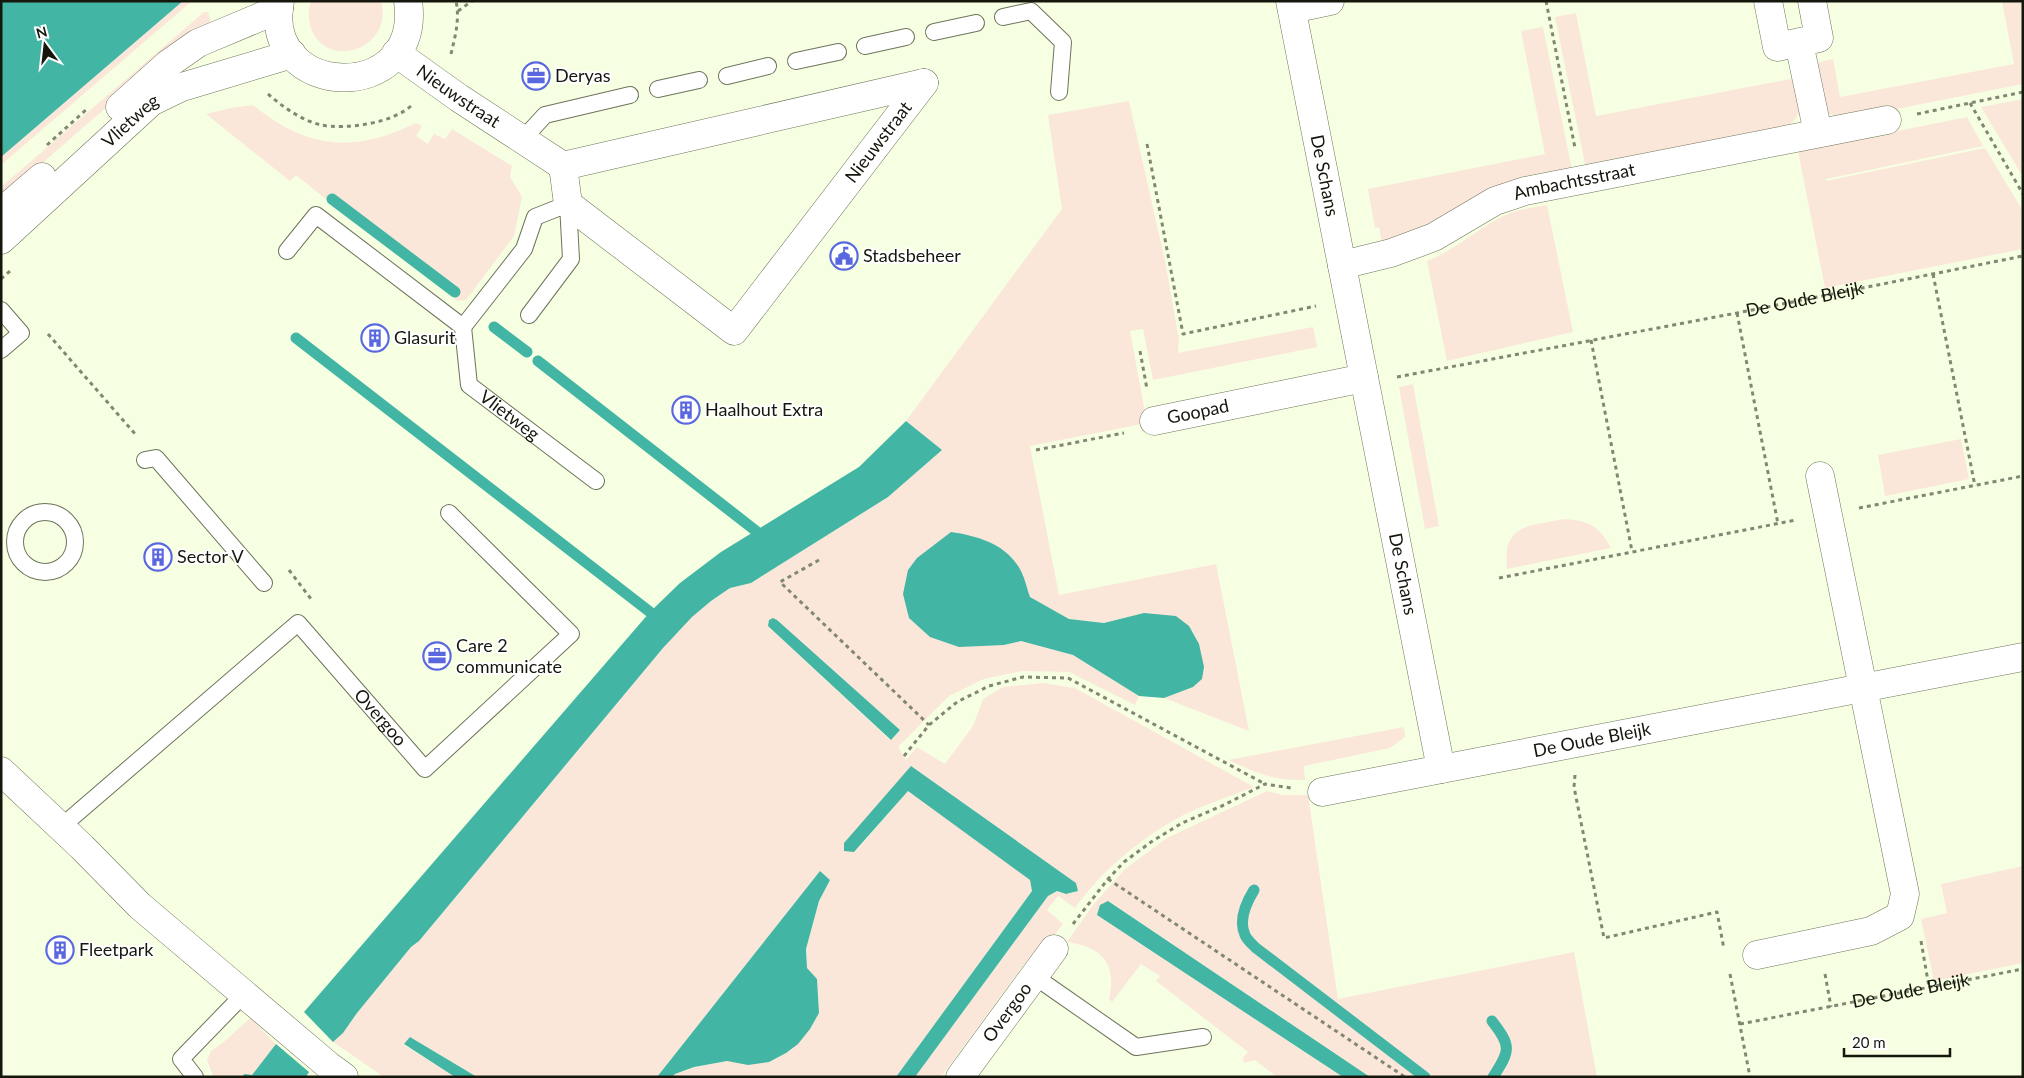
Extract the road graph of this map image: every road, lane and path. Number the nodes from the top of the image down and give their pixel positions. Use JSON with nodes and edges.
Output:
{"nodes":[{"id":1,"x":456,"y":1,"type":"edge"},
{"id":2,"x":472,"y":1,"type":"edge"},
{"id":3,"x":1330,"y":1,"type":"edge"},
{"id":4,"x":1546,"y":1,"type":"edge"},
{"id":5,"x":1768,"y":1,"type":"edge"},
{"id":6,"x":1812,"y":1,"type":"edge"},
{"id":7,"x":409,"y":2,"type":"edge"},
{"id":8,"x":279,"y":5,"type":"edge"},
{"id":9,"x":1291,"y":5,"type":"edge"},
{"id":10,"x":458,"y":10,"type":"junction"},
{"id":11,"x":1004,"y":17,"type":"dead end"},
{"id":12,"x":976,"y":23,"type":"dead end"},
{"id":13,"x":934,"y":32,"type":"dead end"},
{"id":14,"x":906,"y":37,"type":"dead end"},
{"id":15,"x":1800,"y":43,"type":"junction"},
{"id":16,"x":866,"y":46,"type":"dead end"},
{"id":17,"x":838,"y":52,"type":"dead end"},
{"id":18,"x":396,"y":53,"type":"junction"},
{"id":19,"x":292,"y":54,"type":"junction"},
{"id":20,"x":796,"y":61,"type":"dead end"},
{"id":21,"x":768,"y":66,"type":"dead end"},
{"id":22,"x":727,"y":76,"type":"dead end"},
{"id":23,"x":699,"y":80,"type":"dead end"},
{"id":24,"x":436,"y":82,"type":"junction"},
{"id":25,"x":658,"y":89,"type":"dead end"},
{"id":26,"x":1059,"y":92,"type":"dead end"},
{"id":27,"x":2023,"y":92,"type":"edge"},
{"id":28,"x":630,"y":95,"type":"dead end"},
{"id":29,"x":1970,"y":102,"type":"junction"},
{"id":30,"x":1569,"y":116,"type":"dead end"},
{"id":31,"x":1887,"y":120,"type":"joint"},
{"id":32,"x":1818,"y":133,"type":"junction"},
{"id":33,"x":522,"y":140,"type":"junction"},
{"id":34,"x":1147,"y":144,"type":"dead end"},
{"id":35,"x":563,"y":166,"type":"junction"},
{"id":36,"x":2023,"y":194,"type":"edge"},
{"id":37,"x":568,"y":204,"type":"junction"},
{"id":38,"x":1,"y":212,"type":"edge"},
{"id":39,"x":1,"y":240,"type":"edge"},
{"id":40,"x":287,"y":251,"type":"dead end"},
{"id":41,"x":2023,"y":256,"type":"edge"},
{"id":42,"x":1342,"y":265,"type":"junction"},
{"id":43,"x":1933,"y":274,"type":"junction"},
{"id":44,"x":1349,"y":300,"type":"junction"},
{"id":45,"x":1,"y":310,"type":"edge"},
{"id":46,"x":1737,"y":313,"type":"junction"},
{"id":47,"x":529,"y":315,"type":"dead end"},
{"id":48,"x":463,"y":327,"type":"junction"},
{"id":49,"x":21,"y":333,"type":"junction"},
{"id":50,"x":1591,"y":340,"type":"junction"},
{"id":51,"x":1,"y":350,"type":"edge"},
{"id":52,"x":1140,"y":351,"type":"dead end"},
{"id":53,"x":1364,"y":378,"type":"junction"},
{"id":54,"x":1154,"y":421,"type":"junction"},
{"id":55,"x":133,"y":431,"type":"dead end"},
{"id":56,"x":1036,"y":450,"type":"dead end"},
{"id":57,"x":145,"y":460,"type":"dead end"},
{"id":58,"x":1820,"y":476,"type":"dead end"},
{"id":59,"x":2023,"y":476,"type":"edge"},
{"id":60,"x":596,"y":481,"type":"dead end"},
{"id":61,"x":1975,"y":486,"type":"junction"},
{"id":62,"x":449,"y":512,"type":"dead end"},
{"id":63,"x":1828,"y":514,"type":"junction"},
{"id":64,"x":1778,"y":524,"type":"junction"},
{"id":65,"x":1632,"y":551,"type":"junction"},
{"id":66,"x":819,"y":560,"type":"dead end"},
{"id":67,"x":1499,"y":578,"type":"dead end"},
{"id":68,"x":264,"y":583,"type":"dead end"},
{"id":69,"x":2023,"y":657,"type":"edge"},
{"id":70,"x":1862,"y":688,"type":"junction"},
{"id":71,"x":930,"y":725,"type":"junction"},
{"id":72,"x":1570,"y":745,"type":"junction"},
{"id":73,"x":904,"y":756,"type":"dead end"},
{"id":74,"x":1441,"y":769,"type":"junction"},
{"id":75,"x":1,"y":771,"type":"edge"},
{"id":76,"x":1265,"y":784,"type":"junction"},
{"id":77,"x":1322,"y":792,"type":"joint"},
{"id":78,"x":61,"y":827,"type":"junction"},
{"id":79,"x":1108,"y":879,"type":"junction"},
{"id":80,"x":1083,"y":912,"type":"dead end"},
{"id":81,"x":1900,"y":916,"type":"junction"},
{"id":82,"x":1054,"y":949,"type":"dead end"},
{"id":83,"x":1757,"y":955,"type":"dead end"},
{"id":84,"x":1726,"y":957,"type":"dead end"},
{"id":85,"x":1728,"y":966,"type":"dead end"},
{"id":86,"x":2023,"y":968,"type":"edge"},
{"id":87,"x":1034,"y":976,"type":"junction"},
{"id":88,"x":1929,"y":987,"type":"junction"},
{"id":89,"x":244,"y":994,"type":"junction"},
{"id":90,"x":1740,"y":1024,"type":"junction"},
{"id":91,"x":1203,"y":1037,"type":"dead end"},
{"id":92,"x":195,"y":1077,"type":"edge"},
{"id":93,"x":344,"y":1077,"type":"edge"},
{"id":94,"x":960,"y":1077,"type":"edge"},
{"id":95,"x":1405,"y":1077,"type":"edge"},
{"id":96,"x":1750,"y":1077,"type":"edge"}],
"edges":[{"from":1,"to":10,"type":"path"},
{"from":2,"to":10,"type":"path"},
{"from":3,"to":9,"type":"street"},
{"from":4,"to":30,"type":"path"},
{"from":5,"to":15,"type":"street"},
{"from":6,"to":15,"type":"street"},
{"from":7,"to":18,"type":"street"},
{"from":8,"to":19,"type":"street"},
{"from":8,"to":38,"type":"street","name":"Vlietweg"},
{"from":9,"to":42,"type":"street","name":"De Schans"},
{"from":10,"to":24,"type":"path"},
{"from":11,"to":26,"type":"lane"},
{"from":12,"to":13,"type":"lane"},
{"from":14,"to":16,"type":"lane"},
{"from":15,"to":32,"type":"street"},
{"from":17,"to":20,"type":"lane"},
{"from":18,"to":19,"type":"street"},
{"from":18,"to":24,"type":"street","name":"Nieuwstraat"},
{"from":19,"to":39,"type":"street","name":"Vlietweg"},
{"from":21,"to":22,"type":"lane"},
{"from":23,"to":25,"type":"lane"},
{"from":24,"to":33,"type":"street","name":"Nieuwstraat"},
{"from":27,"to":29,"type":"path"},
{"from":28,"to":33,"type":"lane"},
{"from":29,"to":31,"type":"path"},
{"from":29,"to":36,"type":"path"},
{"from":31,"to":32,"type":"street","name":"Ambachtsstraat"},
{"from":32,"to":42,"type":"street","name":"Ambachtsstraat"},
{"from":33,"to":35,"type":"street","name":"Nieuwstraat"},
{"from":34,"to":44,"type":"path"},
{"from":35,"to":37,"type":"street"},
{"from":35,"to":37,"type":"street","name":"Nieuwstraat"},
{"from":37,"to":47,"type":"lane"},
{"from":37,"to":48,"type":"lane"},
{"from":40,"to":48,"type":"lane"},
{"from":41,"to":43,"type":"path","name":"De Oude Bleijk"},
{"from":42,"to":44,"type":"street","name":"De Schans"},
{"from":43,"to":46,"type":"path","name":"De Oude Bleijk"},
{"from":43,"to":61,"type":"path"},
{"from":44,"to":53,"type":"street","name":"De Schans"},
{"from":45,"to":49,"type":"lane"},
{"from":46,"to":50,"type":"path"},
{"from":46,"to":64,"type":"path","name":"De Oude Bleijk"},
{"from":48,"to":60,"type":"lane","name":"Vlietweg"},
{"from":49,"to":51,"type":"lane"},
{"from":49,"to":55,"type":"path"},
{"from":50,"to":53,"type":"path"},
{"from":50,"to":65,"type":"path"},
{"from":52,"to":54,"type":"path"},
{"from":53,"to":54,"type":"street","name":"Goopad"},
{"from":53,"to":74,"type":"street","name":"De Schans"},
{"from":54,"to":56,"type":"path","name":"Goopad"},
{"from":57,"to":68,"type":"lane"},
{"from":58,"to":63,"type":"street"},
{"from":59,"to":61,"type":"path"},
{"from":61,"to":63,"type":"path"},
{"from":62,"to":78,"type":"lane","name":"Overgoo"},
{"from":63,"to":64,"type":"path"},
{"from":63,"to":70,"type":"street"},
{"from":64,"to":65,"type":"path"},
{"from":65,"to":67,"type":"path"},
{"from":66,"to":71,"type":"path"},
{"from":69,"to":70,"type":"street","name":"De Oude Bleijk"},
{"from":70,"to":72,"type":"street","name":"De Oude Bleijk"},
{"from":70,"to":81,"type":"street"},
{"from":71,"to":73,"type":"path"},
{"from":71,"to":76,"type":"path"},
{"from":72,"to":74,"type":"street","name":"De Oude Bleijk"},
{"from":72,"to":84,"type":"path"},
{"from":74,"to":77,"type":"street","name":"De Oude Bleijk"},
{"from":75,"to":78,"type":"street"},
{"from":76,"to":77,"type":"path"},
{"from":76,"to":79,"type":"path"},
{"from":78,"to":89,"type":"street"},
{"from":79,"to":80,"type":"path"},
{"from":79,"to":95,"type":"path"},
{"from":81,"to":83,"type":"street"},
{"from":81,"to":88,"type":"path"},
{"from":82,"to":87,"type":"street","name":"Overgoo"},
{"from":85,"to":90,"type":"path"},
{"from":86,"to":88,"type":"path","name":"De Oude Bleijk"},
{"from":87,"to":91,"type":"lane"},
{"from":87,"to":94,"type":"street","name":"Overgoo"},
{"from":88,"to":90,"type":"path","name":"De Oude Bleijk"},
{"from":89,"to":92,"type":"lane"},
{"from":89,"to":93,"type":"street"},
{"from":90,"to":96,"type":"path"}]}
